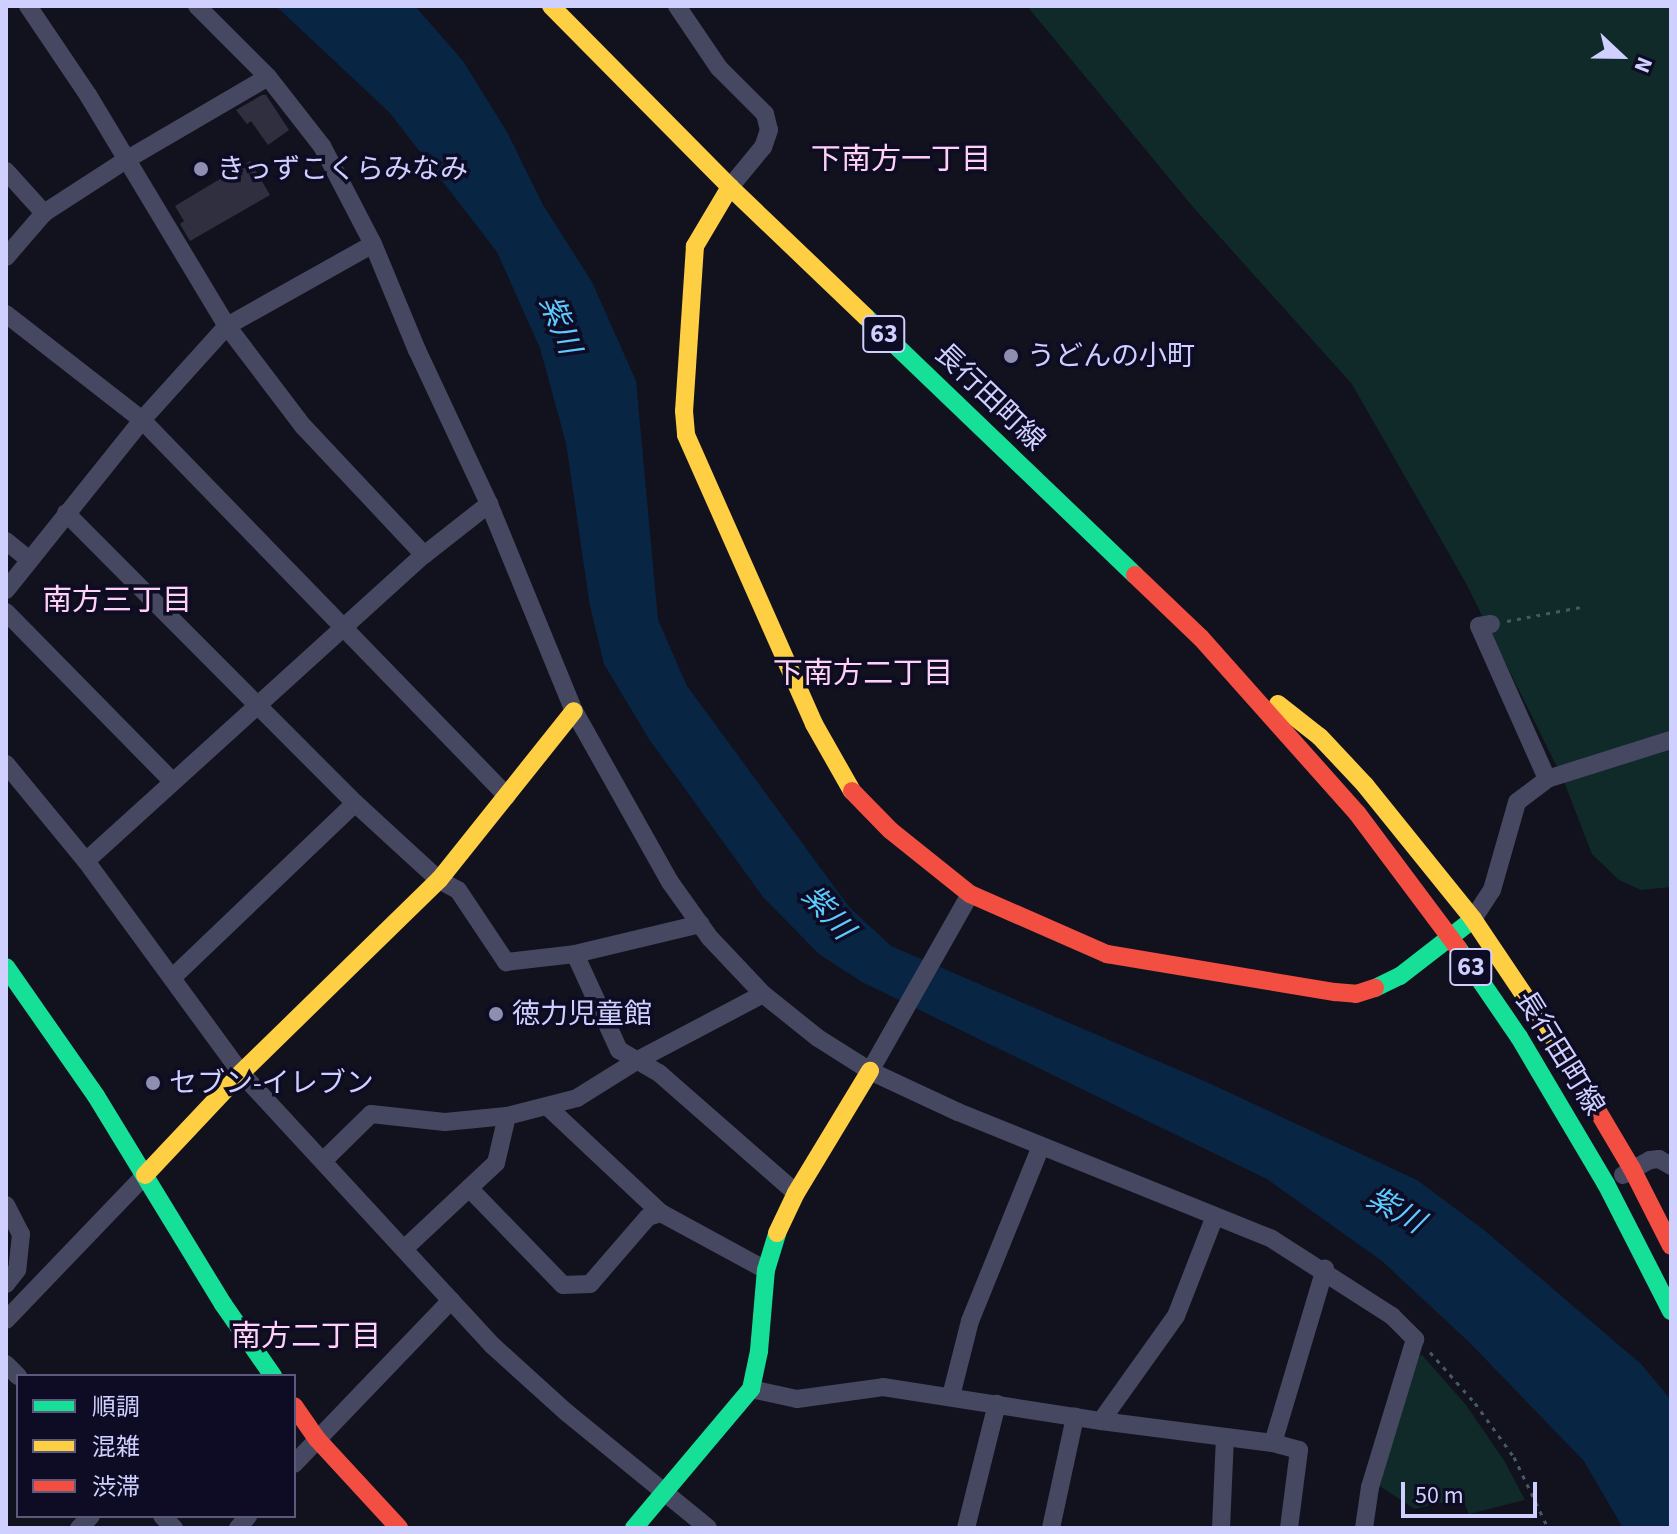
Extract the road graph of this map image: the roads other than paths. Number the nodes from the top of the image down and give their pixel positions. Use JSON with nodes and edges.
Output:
{"nodes":[{"id":1,"x":28,"y":6,"type":"edge"},
{"id":2,"x":197,"y":6,"type":"edge"},
{"id":3,"x":551,"y":6,"type":"edge"},
{"id":4,"x":677,"y":6,"type":"edge"},
{"id":5,"x":268,"y":77,"type":"junction"},
{"id":6,"x":126,"y":160,"type":"junction"},
{"id":7,"x":6,"y":171,"type":"edge"},
{"id":8,"x":730,"y":187,"type":"junction"},
{"id":9,"x":44,"y":213,"type":"junction"},
{"id":10,"x":373,"y":244,"type":"junction"},
{"id":11,"x":6,"y":257,"type":"edge"},
{"id":12,"x":6,"y":314,"type":"edge"},
{"id":13,"x":227,"y":326,"type":"junction"},
{"id":14,"x":142,"y":420,"type":"junction"},
{"id":15,"x":489,"y":504,"type":"junction"},
{"id":16,"x":66,"y":513,"type":"junction"},
{"id":17,"x":6,"y":541,"type":"edge"},
{"id":18,"x":424,"y":555,"type":"junction"},
{"id":19,"x":28,"y":559,"type":"junction"},
{"id":20,"x":6,"y":590,"type":"edge"},
{"id":21,"x":6,"y":612,"type":"edge"},
{"id":22,"x":1491,"y":624,"type":"road end"},
{"id":23,"x":342,"y":629,"type":"junction"},
{"id":24,"x":1220,"y":659,"type":"junction"},
{"id":25,"x":258,"y":705,"type":"junction"},
{"id":26,"x":574,"y":711,"type":"junction"},
{"id":27,"x":1671,"y":740,"type":"edge"},
{"id":28,"x":10,"y":776,"type":"edge"},
{"id":29,"x":1547,"y":779,"type":"junction"},
{"id":30,"x":173,"y":782,"type":"junction"},
{"id":31,"x":507,"y":796,"type":"junction"},
{"id":32,"x":355,"y":803,"type":"junction"},
{"id":33,"x":86,"y":861,"type":"junction"},
{"id":34,"x":439,"y":880,"type":"junction"},
{"id":35,"x":970,"y":894,"type":"junction"},
{"id":36,"x":1473,"y":919,"type":"junction"},
{"id":37,"x":700,"y":924,"type":"junction"},
{"id":38,"x":1451,"y":938,"type":"junction"},
{"id":39,"x":575,"y":954,"type":"junction"},
{"id":40,"x":6,"y":967,"type":"edge"},
{"id":41,"x":172,"y":978,"type":"junction"},
{"id":42,"x":763,"y":994,"type":"junction"},
{"id":43,"x":638,"y":1060,"type":"junction"},
{"id":44,"x":870,"y":1071,"type":"junction"},
{"id":45,"x":241,"y":1073,"type":"junction"},
{"id":46,"x":549,"y":1108,"type":"junction"},
{"id":47,"x":507,"y":1116,"type":"junction"},
{"id":48,"x":1041,"y":1146,"type":"junction"},
{"id":49,"x":323,"y":1161,"type":"junction"},
{"id":50,"x":1671,"y":1166,"type":"edge"},
{"id":51,"x":1632,"y":1169,"type":"junction"},
{"id":52,"x":145,"y":1175,"type":"junction"},
{"id":53,"x":1606,"y":1184,"type":"junction"},
{"id":54,"x":469,"y":1188,"type":"junction"},
{"id":55,"x":796,"y":1193,"type":"junction"},
{"id":56,"x":6,"y":1205,"type":"edge"},
{"id":57,"x":661,"y":1213,"type":"junction"},
{"id":58,"x":1215,"y":1216,"type":"junction"},
{"id":59,"x":1671,"y":1246,"type":"edge"},
{"id":60,"x":404,"y":1249,"type":"junction"},
{"id":61,"x":1325,"y":1269,"type":"junction"},
{"id":62,"x":766,"y":1270,"type":"junction"},
{"id":63,"x":6,"y":1284,"type":"edge"},
{"id":64,"x":451,"y":1300,"type":"junction"},
{"id":65,"x":1671,"y":1311,"type":"edge"},
{"id":66,"x":6,"y":1320,"type":"edge"},
{"id":67,"x":272,"y":1374,"type":"edge"},
{"id":68,"x":751,"y":1389,"type":"junction"},
{"id":69,"x":951,"y":1396,"type":"junction"},
{"id":70,"x":997,"y":1404,"type":"junction"},
{"id":71,"x":296,"y":1409,"type":"edge"},
{"id":72,"x":1075,"y":1417,"type":"junction"},
{"id":73,"x":1101,"y":1421,"type":"junction"},
{"id":74,"x":1225,"y":1437,"type":"junction"},
{"id":75,"x":317,"y":1439,"type":"junction"},
{"id":76,"x":1273,"y":1443,"type":"junction"},
{"id":77,"x":296,"y":1462,"type":"edge"},
{"id":78,"x":665,"y":1494,"type":"junction"},
{"id":79,"x":399,"y":1528,"type":"edge"},
{"id":80,"x":634,"y":1528,"type":"edge"},
{"id":81,"x":708,"y":1528,"type":"edge"},
{"id":82,"x":966,"y":1528,"type":"edge"},
{"id":83,"x":1051,"y":1528,"type":"edge"},
{"id":84,"x":1221,"y":1528,"type":"edge"},
{"id":85,"x":1289,"y":1528,"type":"edge"},
{"id":86,"x":1364,"y":1528,"type":"edge"}],
"edges":[{"from":1,"to":6,"type":"street"},
{"from":2,"to":5,"type":"street"},
{"from":3,"to":8,"type":"street","name":"長行田町線","number":"63"},
{"from":4,"to":8,"type":"street"},
{"from":5,"to":6,"type":"street"},
{"from":5,"to":10,"type":"street"},
{"from":6,"to":9,"type":"street"},
{"from":6,"to":13,"type":"street"},
{"from":7,"to":9,"type":"street"},
{"from":8,"to":24,"type":"street","name":"長行田町線","number":"63"},
{"from":8,"to":35,"type":"street"},
{"from":9,"to":11,"type":"street"},
{"from":10,"to":13,"type":"street"},
{"from":10,"to":15,"type":"street"},
{"from":12,"to":14,"type":"street"},
{"from":13,"to":14,"type":"street"},
{"from":13,"to":18,"type":"street"},
{"from":14,"to":16,"type":"street"},
{"from":14,"to":23,"type":"street"},
{"from":15,"to":18,"type":"street"},
{"from":15,"to":26,"type":"street"},
{"from":16,"to":19,"type":"street"},
{"from":16,"to":25,"type":"street"},
{"from":17,"to":19,"type":"street"},
{"from":18,"to":23,"type":"street"},
{"from":19,"to":20,"type":"street"},
{"from":21,"to":30,"type":"street"},
{"from":22,"to":29,"type":"street"},
{"from":23,"to":25,"type":"street"},
{"from":23,"to":31,"type":"street"},
{"from":24,"to":36,"type":"street","name":"長行田町線","number":"63"},
{"from":24,"to":38,"type":"street","name":"長行田町線","number":"63"},
{"from":25,"to":30,"type":"street"},
{"from":25,"to":32,"type":"street"},
{"from":26,"to":31,"type":"street"},
{"from":26,"to":37,"type":"street"},
{"from":27,"to":29,"type":"street"},
{"from":28,"to":33,"type":"street"},
{"from":29,"to":36,"type":"street"},
{"from":30,"to":33,"type":"street"},
{"from":31,"to":34,"type":"street"},
{"from":32,"to":34,"type":"street"},
{"from":32,"to":41,"type":"street"},
{"from":33,"to":41,"type":"street"},
{"from":34,"to":39,"type":"street"},
{"from":34,"to":45,"type":"street"},
{"from":35,"to":38,"type":"street"},
{"from":35,"to":44,"type":"street"},
{"from":36,"to":38,"type":"street"},
{"from":36,"to":51,"type":"street","name":"長行田町線","number":"63"},
{"from":37,"to":39,"type":"street"},
{"from":37,"to":42,"type":"street"},
{"from":38,"to":53,"type":"street","name":"長行田町線","number":"63"},
{"from":39,"to":43,"type":"street"},
{"from":40,"to":52,"type":"street"},
{"from":41,"to":45,"type":"street"},
{"from":42,"to":43,"type":"street"},
{"from":42,"to":44,"type":"street"},
{"from":43,"to":46,"type":"street"},
{"from":43,"to":55,"type":"street"},
{"from":44,"to":48,"type":"street"},
{"from":44,"to":55,"type":"street"},
{"from":45,"to":49,"type":"street"},
{"from":45,"to":52,"type":"street"},
{"from":46,"to":47,"type":"street"},
{"from":46,"to":57,"type":"street"},
{"from":47,"to":49,"type":"street"},
{"from":47,"to":54,"type":"street"},
{"from":48,"to":58,"type":"street"},
{"from":48,"to":69,"type":"street"},
{"from":49,"to":60,"type":"street"},
{"from":50,"to":51,"type":"street"},
{"from":51,"to":53,"type":"street"},
{"from":51,"to":59,"type":"street","name":"長行田町線","number":"63"},
{"from":52,"to":66,"type":"street"},
{"from":52,"to":67,"type":"street"},
{"from":53,"to":65,"type":"street","name":"長行田町線","number":"63"},
{"from":54,"to":57,"type":"street"},
{"from":54,"to":60,"type":"street"},
{"from":55,"to":62,"type":"street"},
{"from":56,"to":63,"type":"street"},
{"from":57,"to":62,"type":"street"},
{"from":58,"to":61,"type":"street"},
{"from":58,"to":73,"type":"street"},
{"from":60,"to":64,"type":"street"},
{"from":61,"to":76,"type":"street"},
{"from":61,"to":86,"type":"street"},
{"from":62,"to":68,"type":"street"},
{"from":64,"to":75,"type":"street"},
{"from":64,"to":78,"type":"street"},
{"from":68,"to":69,"type":"street"},
{"from":68,"to":78,"type":"street"},
{"from":69,"to":70,"type":"street"},
{"from":70,"to":72,"type":"street"},
{"from":70,"to":82,"type":"street"},
{"from":71,"to":75,"type":"street"},
{"from":72,"to":73,"type":"street"},
{"from":72,"to":83,"type":"street"},
{"from":73,"to":74,"type":"street"},
{"from":74,"to":76,"type":"street"},
{"from":74,"to":84,"type":"street"},
{"from":75,"to":77,"type":"street"},
{"from":75,"to":79,"type":"street"},
{"from":76,"to":85,"type":"street"},
{"from":78,"to":80,"type":"street"},
{"from":78,"to":81,"type":"street"}]}
